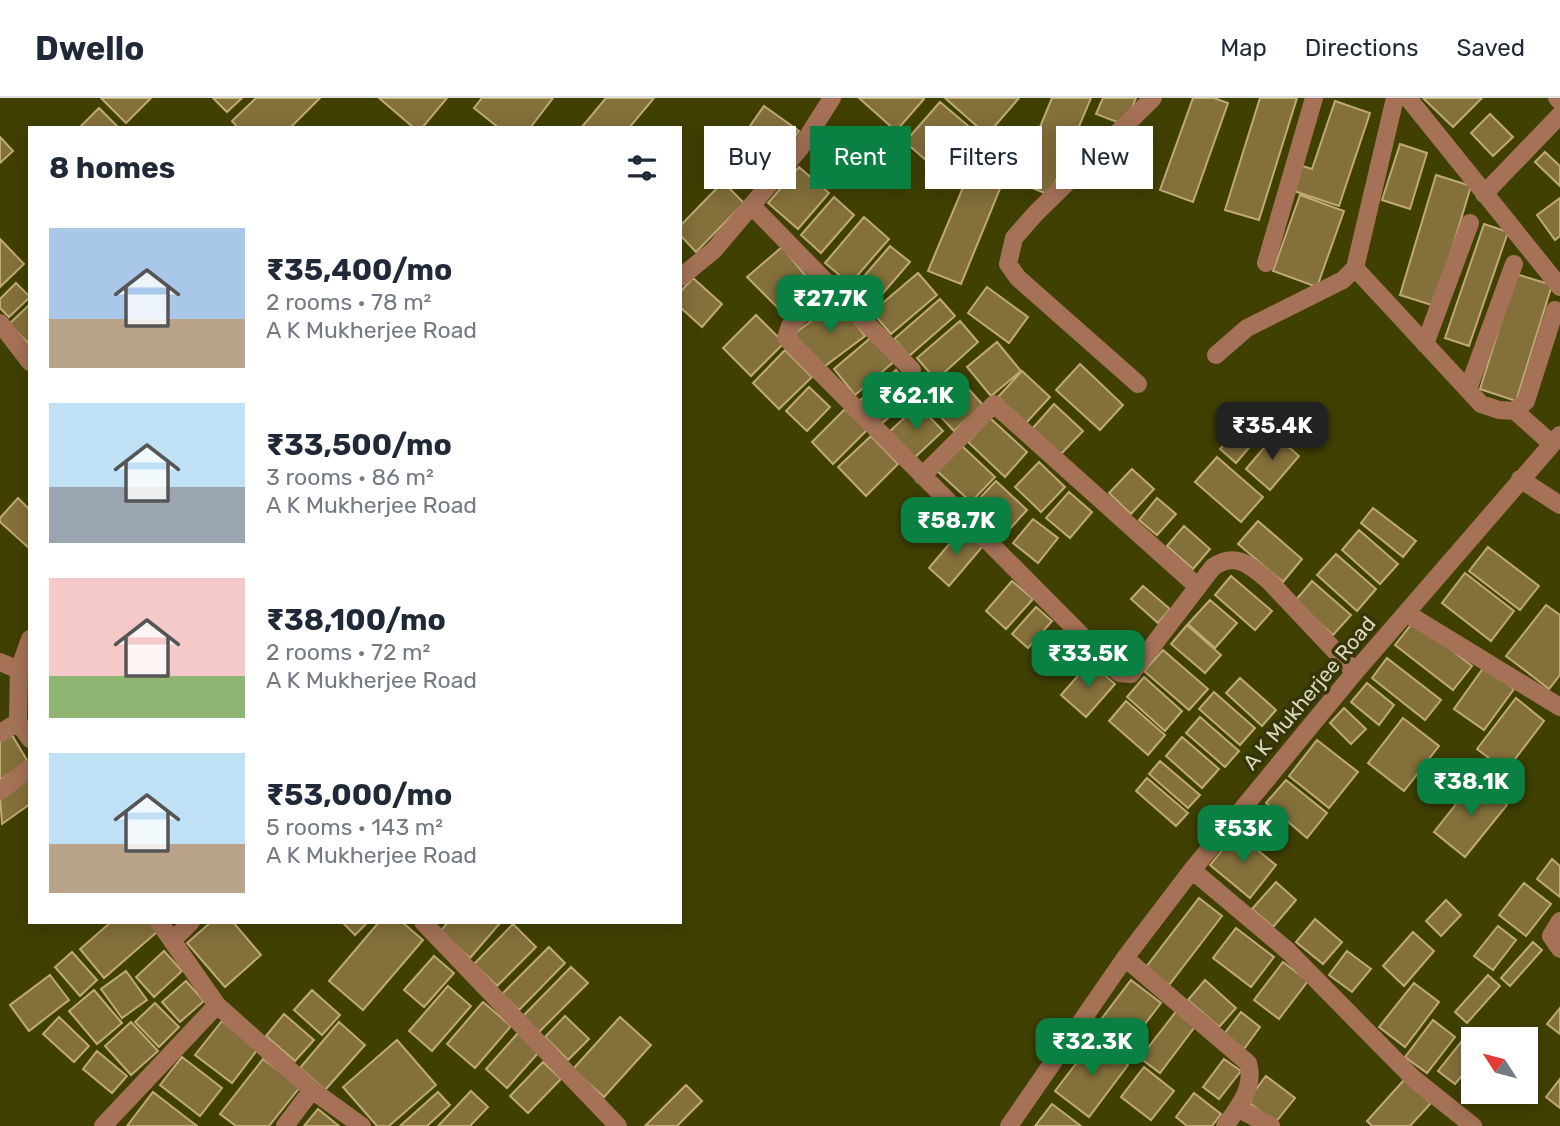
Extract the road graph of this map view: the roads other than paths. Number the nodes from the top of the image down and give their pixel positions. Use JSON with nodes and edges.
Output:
{"nodes":[{"id":1,"x":832,"y":98,"type":"edge"},
{"id":2,"x":1153,"y":98,"type":"edge"},
{"id":3,"x":1314,"y":98,"type":"edge"},
{"id":4,"x":1395,"y":98,"type":"edge"},
{"id":5,"x":1408,"y":98,"type":"edge"},
{"id":6,"x":1560,"y":116,"type":"edge"},
{"id":7,"x":1484,"y":194,"type":"junction"},
{"id":8,"x":751,"y":206,"type":"junction"},
{"id":9,"x":1470,"y":223,"type":"dead end"},
{"id":10,"x":1266,"y":263,"type":"dead end"},
{"id":11,"x":1514,"y":264,"type":"dead end"},
{"id":12,"x":1355,"y":268,"type":"junction"},
{"id":13,"x":682,"y":276,"type":"edge"},
{"id":14,"x":830,"y":285,"type":"junction"},
{"id":15,"x":1560,"y":287,"type":"edge"},
{"id":16,"x":1555,"y":310,"type":"dead end"},
{"id":17,"x":0,"y":323,"type":"edge"},
{"id":18,"x":1425,"y":344,"type":"junction"},
{"id":19,"x":1216,"y":355,"type":"dead end"},
{"id":20,"x":28,"y":359,"type":"edge"},
{"id":21,"x":912,"y":370,"type":"dead end"},
{"id":22,"x":1138,"y":384,"type":"dead end"},
{"id":23,"x":1468,"y":390,"type":"junction"},
{"id":24,"x":1516,"y":411,"type":"junction"},
{"id":25,"x":1556,"y":440,"type":"edge"},
{"id":26,"x":922,"y":476,"type":"junction"},
{"id":27,"x":1520,"y":479,"type":"junction"},
{"id":28,"x":1560,"y":505,"type":"edge"},
{"id":29,"x":1198,"y":587,"type":"junction"},
{"id":30,"x":1406,"y":613,"type":"junction"},
{"id":31,"x":28,"y":645,"type":"edge"},
{"id":32,"x":0,"y":662,"type":"edge"},
{"id":33,"x":19,"y":670,"type":"junction"},
{"id":34,"x":1355,"y":672,"type":"junction"},
{"id":35,"x":1560,"y":707,"type":"edge"},
{"id":36,"x":18,"y":722,"type":"junction"},
{"id":37,"x":0,"y":733,"type":"edge"},
{"id":38,"x":28,"y":736,"type":"edge"},
{"id":39,"x":28,"y":770,"type":"edge"},
{"id":40,"x":0,"y":791,"type":"edge"},
{"id":41,"x":1192,"y":870,"type":"junction"},
{"id":42,"x":1560,"y":921,"type":"edge"},
{"id":43,"x":160,"y":924,"type":"edge"},
{"id":44,"x":189,"y":924,"type":"edge"},
{"id":45,"x":426,"y":924,"type":"edge"},
{"id":46,"x":172,"y":941,"type":"junction"},
{"id":47,"x":1560,"y":948,"type":"edge"},
{"id":48,"x":1125,"y":958,"type":"junction"},
{"id":49,"x":217,"y":1005,"type":"junction"},
{"id":50,"x":312,"y":1090,"type":"junction"},
{"id":51,"x":1239,"y":1109,"type":"junction"},
{"id":52,"x":103,"y":1126,"type":"edge"},
{"id":53,"x":285,"y":1126,"type":"edge"},
{"id":54,"x":362,"y":1126,"type":"edge"},
{"id":55,"x":618,"y":1126,"type":"edge"},
{"id":56,"x":1009,"y":1126,"type":"edge"},
{"id":57,"x":1225,"y":1126,"type":"edge"},
{"id":58,"x":1271,"y":1126,"type":"edge"},
{"id":59,"x":1473,"y":1126,"type":"edge"}],
"edges":[{"from":1,"to":8,"type":"street"},
{"from":2,"to":22,"type":"street"},
{"from":3,"to":10,"type":"street"},
{"from":4,"to":12,"type":"street"},
{"from":5,"to":7,"type":"street"},
{"from":6,"to":7,"type":"street"},
{"from":7,"to":15,"type":"street"},
{"from":8,"to":13,"type":"street"},
{"from":8,"to":14,"type":"street"},
{"from":9,"to":18,"type":"street"},
{"from":11,"to":23,"type":"street"},
{"from":12,"to":18,"type":"street"},
{"from":12,"to":19,"type":"street"},
{"from":14,"to":21,"type":"street"},
{"from":14,"to":26,"type":"street"},
{"from":16,"to":24,"type":"street"},
{"from":17,"to":20,"type":"street"},
{"from":18,"to":23,"type":"street"},
{"from":23,"to":24,"type":"street"},
{"from":24,"to":25,"type":"street"},
{"from":25,"to":27,"type":"street","name":"A K Mukherjee Road"},
{"from":26,"to":29,"type":"street"},
{"from":26,"to":29,"type":"street"},
{"from":27,"to":28,"type":"street"},
{"from":27,"to":30,"type":"street","name":"A K Mukherjee Road"},
{"from":29,"to":34,"type":"street"},
{"from":30,"to":34,"type":"street","name":"A K Mukherjee Road"},
{"from":30,"to":35,"type":"street"},
{"from":31,"to":33,"type":"street"},
{"from":32,"to":33,"type":"street"},
{"from":33,"to":36,"type":"street"},
{"from":34,"to":41,"type":"street","name":"A K Mukherjee Road"},
{"from":36,"to":37,"type":"street"},
{"from":36,"to":38,"type":"street"},
{"from":39,"to":40,"type":"street"},
{"from":41,"to":48,"type":"street","name":"A K Mukherjee Road"},
{"from":41,"to":59,"type":"street"},
{"from":42,"to":47,"type":"street"},
{"from":43,"to":46,"type":"street"},
{"from":44,"to":46,"type":"street"},
{"from":45,"to":55,"type":"street"},
{"from":46,"to":49,"type":"street"},
{"from":48,"to":51,"type":"street"},
{"from":48,"to":56,"type":"street","name":"A K Mukherjee Road"},
{"from":49,"to":50,"type":"street"},
{"from":49,"to":52,"type":"street"},
{"from":50,"to":53,"type":"street"},
{"from":50,"to":54,"type":"street"},
{"from":51,"to":57,"type":"street"},
{"from":51,"to":58,"type":"street"}]}
